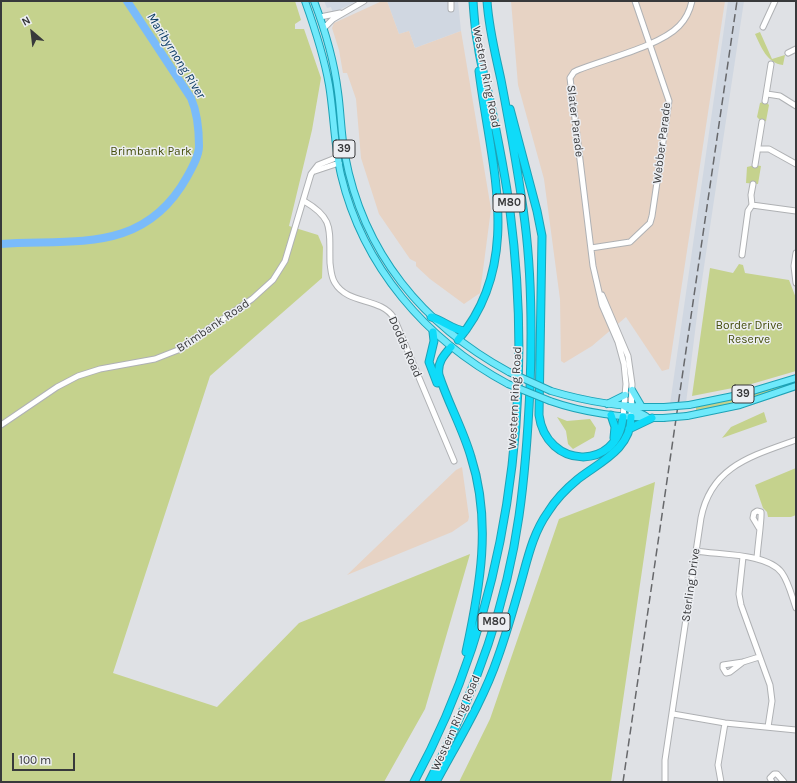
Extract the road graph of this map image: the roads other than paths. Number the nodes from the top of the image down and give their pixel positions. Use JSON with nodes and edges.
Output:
{"nodes":[{"id":1,"x":305,"y":1,"type":"edge"},
{"id":2,"x":314,"y":1,"type":"edge"},
{"id":3,"x":364,"y":1,"type":"edge"},
{"id":4,"x":451,"y":1,"type":"edge"},
{"id":5,"x":473,"y":1,"type":"edge"},
{"id":6,"x":487,"y":1,"type":"edge"},
{"id":7,"x":635,"y":1,"type":"edge"},
{"id":8,"x":692,"y":1,"type":"edge"},
{"id":9,"x":775,"y":1,"type":"edge"},
{"id":10,"x":451,"y":10,"type":"dead end"},
{"id":11,"x":345,"y":12,"type":"junction"},
{"id":12,"x":320,"y":17,"type":"junction"},
{"id":13,"x":313,"y":22,"type":"junction"},
{"id":14,"x":763,"y":27,"type":"dead end"},
{"id":15,"x":324,"y":28,"type":"junction"},
{"id":16,"x":650,"y":43,"type":"junction"},
{"id":17,"x":478,"y":46,"type":"junction"},
{"id":18,"x":796,"y":50,"type":"edge"},
{"id":19,"x":787,"y":53,"type":"dead end"},
{"id":20,"x":771,"y":64,"type":"dead end"},
{"id":21,"x":500,"y":78,"type":"junction"},
{"id":22,"x":767,"y":94,"type":"junction"},
{"id":23,"x":765,"y":102,"type":"dead end"},
{"id":24,"x":796,"y":106,"type":"edge"},
{"id":25,"x":762,"y":122,"type":"dead end"},
{"id":26,"x":758,"y":149,"type":"junction"},
{"id":27,"x":345,"y":155,"type":"junction"},
{"id":28,"x":338,"y":160,"type":"junction"},
{"id":29,"x":796,"y":164,"type":"edge"},
{"id":30,"x":755,"y":165,"type":"dead end"},
{"id":31,"x":753,"y":184,"type":"dead end"},
{"id":32,"x":304,"y":201,"type":"junction"},
{"id":33,"x":752,"y":205,"type":"junction"},
{"id":34,"x":796,"y":211,"type":"edge"},
{"id":35,"x":591,"y":248,"type":"junction"},
{"id":36,"x":796,"y":253,"type":"edge"},
{"id":37,"x":742,"y":255,"type":"dead end"},
{"id":38,"x":796,"y":283,"type":"edge"},
{"id":39,"x":599,"y":290,"type":"junction"},
{"id":40,"x":431,"y":317,"type":"junction"},
{"id":41,"x":466,"y":330,"type":"junction"},
{"id":42,"x":433,"y":332,"type":"junction"},
{"id":43,"x":458,"y":340,"type":"junction"},
{"id":44,"x":451,"y":347,"type":"junction"},
{"id":45,"x":796,"y":378,"type":"edge"},
{"id":46,"x":796,"y":386,"type":"edge"},
{"id":47,"x":632,"y":390,"type":"junction"},
{"id":48,"x":625,"y":395,"type":"junction"},
{"id":49,"x":607,"y":404,"type":"junction"},
{"id":50,"x":624,"y":406,"type":"junction"},
{"id":51,"x":642,"y":407,"type":"junction"},
{"id":52,"x":629,"y":413,"type":"junction"},
{"id":53,"x":611,"y":415,"type":"junction"},
{"id":54,"x":650,"y":418,"type":"junction"},
{"id":55,"x":458,"y":423,"type":"junction"},
{"id":56,"x":1,"y":425,"type":"edge"},
{"id":57,"x":629,"y":429,"type":"junction"},
{"id":58,"x":796,"y":440,"type":"edge"},
{"id":59,"x":612,"y":444,"type":"junction"},
{"id":60,"x":454,"y":461,"type":"dead end"},
{"id":61,"x":759,"y":528,"type":"dead end"},
{"id":62,"x":696,"y":551,"type":"junction"},
{"id":63,"x":743,"y":557,"type":"junction"},
{"id":64,"x":757,"y":559,"type":"junction"},
{"id":65,"x":796,"y":608,"type":"edge"},
{"id":66,"x":759,"y":657,"type":"junction"},
{"id":67,"x":743,"y":662,"type":"dead end"},
{"id":68,"x":460,"y":682,"type":"junction"},
{"id":69,"x":673,"y":714,"type":"junction"},
{"id":70,"x":724,"y":722,"type":"junction"},
{"id":71,"x":768,"y":727,"type":"junction"},
{"id":72,"x":796,"y":730,"type":"edge"},
{"id":73,"x":414,"y":782,"type":"edge"},
{"id":74,"x":429,"y":782,"type":"edge"},
{"id":75,"x":436,"y":782,"type":"edge"},
{"id":76,"x":665,"y":782,"type":"edge"},
{"id":77,"x":721,"y":782,"type":"edge"},
{"id":78,"x":772,"y":782,"type":"edge"},
{"id":79,"x":784,"y":782,"type":"edge"}],
"edges":[{"from":1,"to":13,"type":"main road","number":"39"},
{"from":2,"to":12,"type":"main road","number":"39"},
{"from":3,"to":11,"type":"street"},
{"from":4,"to":10,"type":"street"},
{"from":5,"to":17,"type":"highway","name":"Western Ring Road","number":"M80"},
{"from":6,"to":21,"type":"highway","name":"Western Ring Road","number":"M80"},
{"from":7,"to":16,"type":"street","name":"Webber Parade"},
{"from":8,"to":16,"type":"street","name":"Slater Parade"},
{"from":9,"to":14,"type":"street"},
{"from":11,"to":12,"type":"street"},
{"from":11,"to":15,"type":"street"},
{"from":12,"to":13,"type":"main road"},
{"from":12,"to":15,"type":"main road","number":"39"},
{"from":13,"to":28,"type":"main road","number":"39"},
{"from":15,"to":27,"type":"main road","number":"39"},
{"from":16,"to":35,"type":"street","name":"Webber Parade"},
{"from":16,"to":35,"type":"street","name":"Slater Parade"},
{"from":17,"to":41,"type":"highway"},
{"from":17,"to":68,"type":"highway","name":"Western Ring Road","number":"M80"},
{"from":18,"to":19,"type":"street"},
{"from":20,"to":22,"type":"street"},
{"from":21,"to":59,"type":"highway"},
{"from":21,"to":74,"type":"highway","name":"Western Ring Road","number":"M80"},
{"from":22,"to":23,"type":"street"},
{"from":22,"to":24,"type":"street"},
{"from":25,"to":26,"type":"street"},
{"from":26,"to":29,"type":"street"},
{"from":26,"to":30,"type":"street"},
{"from":27,"to":28,"type":"main road"},
{"from":27,"to":40,"type":"main road","number":"39"},
{"from":28,"to":32,"type":"street","name":"Brimbank Road"},
{"from":28,"to":42,"type":"main road","number":"39"},
{"from":31,"to":33,"type":"street"},
{"from":32,"to":56,"type":"street","name":"Brimbank Road"},
{"from":32,"to":60,"type":"street","name":"Dodds Road"},
{"from":33,"to":34,"type":"street"},
{"from":33,"to":37,"type":"street"},
{"from":35,"to":39,"type":"street","name":"Slater Parade"},
{"from":36,"to":38,"type":"street"},
{"from":39,"to":47,"type":"street","name":"Slater Parade"},
{"from":39,"to":48,"type":"street","name":"Slater Parade"},
{"from":40,"to":41,"type":"highway"},
{"from":40,"to":43,"type":"main road","number":"39"},
{"from":41,"to":43,"type":"highway"},
{"from":42,"to":44,"type":"main road","number":"39"},
{"from":42,"to":55,"type":"highway"},
{"from":43,"to":44,"type":"main road"},
{"from":43,"to":49,"type":"main road","number":"39","bridge":true},
{"from":44,"to":53,"type":"main road","number":"39","bridge":true},
{"from":44,"to":55,"type":"highway"},
{"from":45,"to":51,"type":"main road","number":"39","bridge":true},
{"from":46,"to":54,"type":"main road","number":"39","bridge":true},
{"from":47,"to":51,"type":"main road"},
{"from":47,"to":52,"type":"street","name":"Slater Parade"},
{"from":48,"to":49,"type":"main road"},
{"from":48,"to":50,"type":"street","name":"Slater Parade"},
{"from":49,"to":50,"type":"main road","number":"39"},
{"from":50,"to":52,"type":"main road","number":"39"},
{"from":50,"to":52,"type":"street","name":"Slater Parade"},
{"from":51,"to":52,"type":"main road","number":"39"},
{"from":52,"to":53,"type":"main road","number":"39"},
{"from":52,"to":54,"type":"main road","number":"39"},
{"from":52,"to":57,"type":"highway"},
{"from":52,"to":59,"type":"highway"},
{"from":53,"to":59,"type":"highway"},
{"from":54,"to":57,"type":"highway"},
{"from":55,"to":68,"type":"highway"},
{"from":57,"to":75,"type":"highway"},
{"from":58,"to":62,"type":"street","name":"Sterling Drive"},
{"from":61,"to":64,"type":"street"},
{"from":62,"to":63,"type":"street"},
{"from":62,"to":69,"type":"street","name":"Sterling Drive"},
{"from":63,"to":64,"type":"street"},
{"from":63,"to":66,"type":"street"},
{"from":64,"to":65,"type":"street"},
{"from":66,"to":67,"type":"street"},
{"from":66,"to":71,"type":"street"},
{"from":68,"to":73,"type":"highway","name":"Western Ring Road","number":"M80"},
{"from":69,"to":70,"type":"street"},
{"from":69,"to":76,"type":"street","name":"Sterling Drive"},
{"from":70,"to":71,"type":"street"},
{"from":70,"to":77,"type":"street"},
{"from":71,"to":72,"type":"street"},
{"from":78,"to":79,"type":"street"}]}
